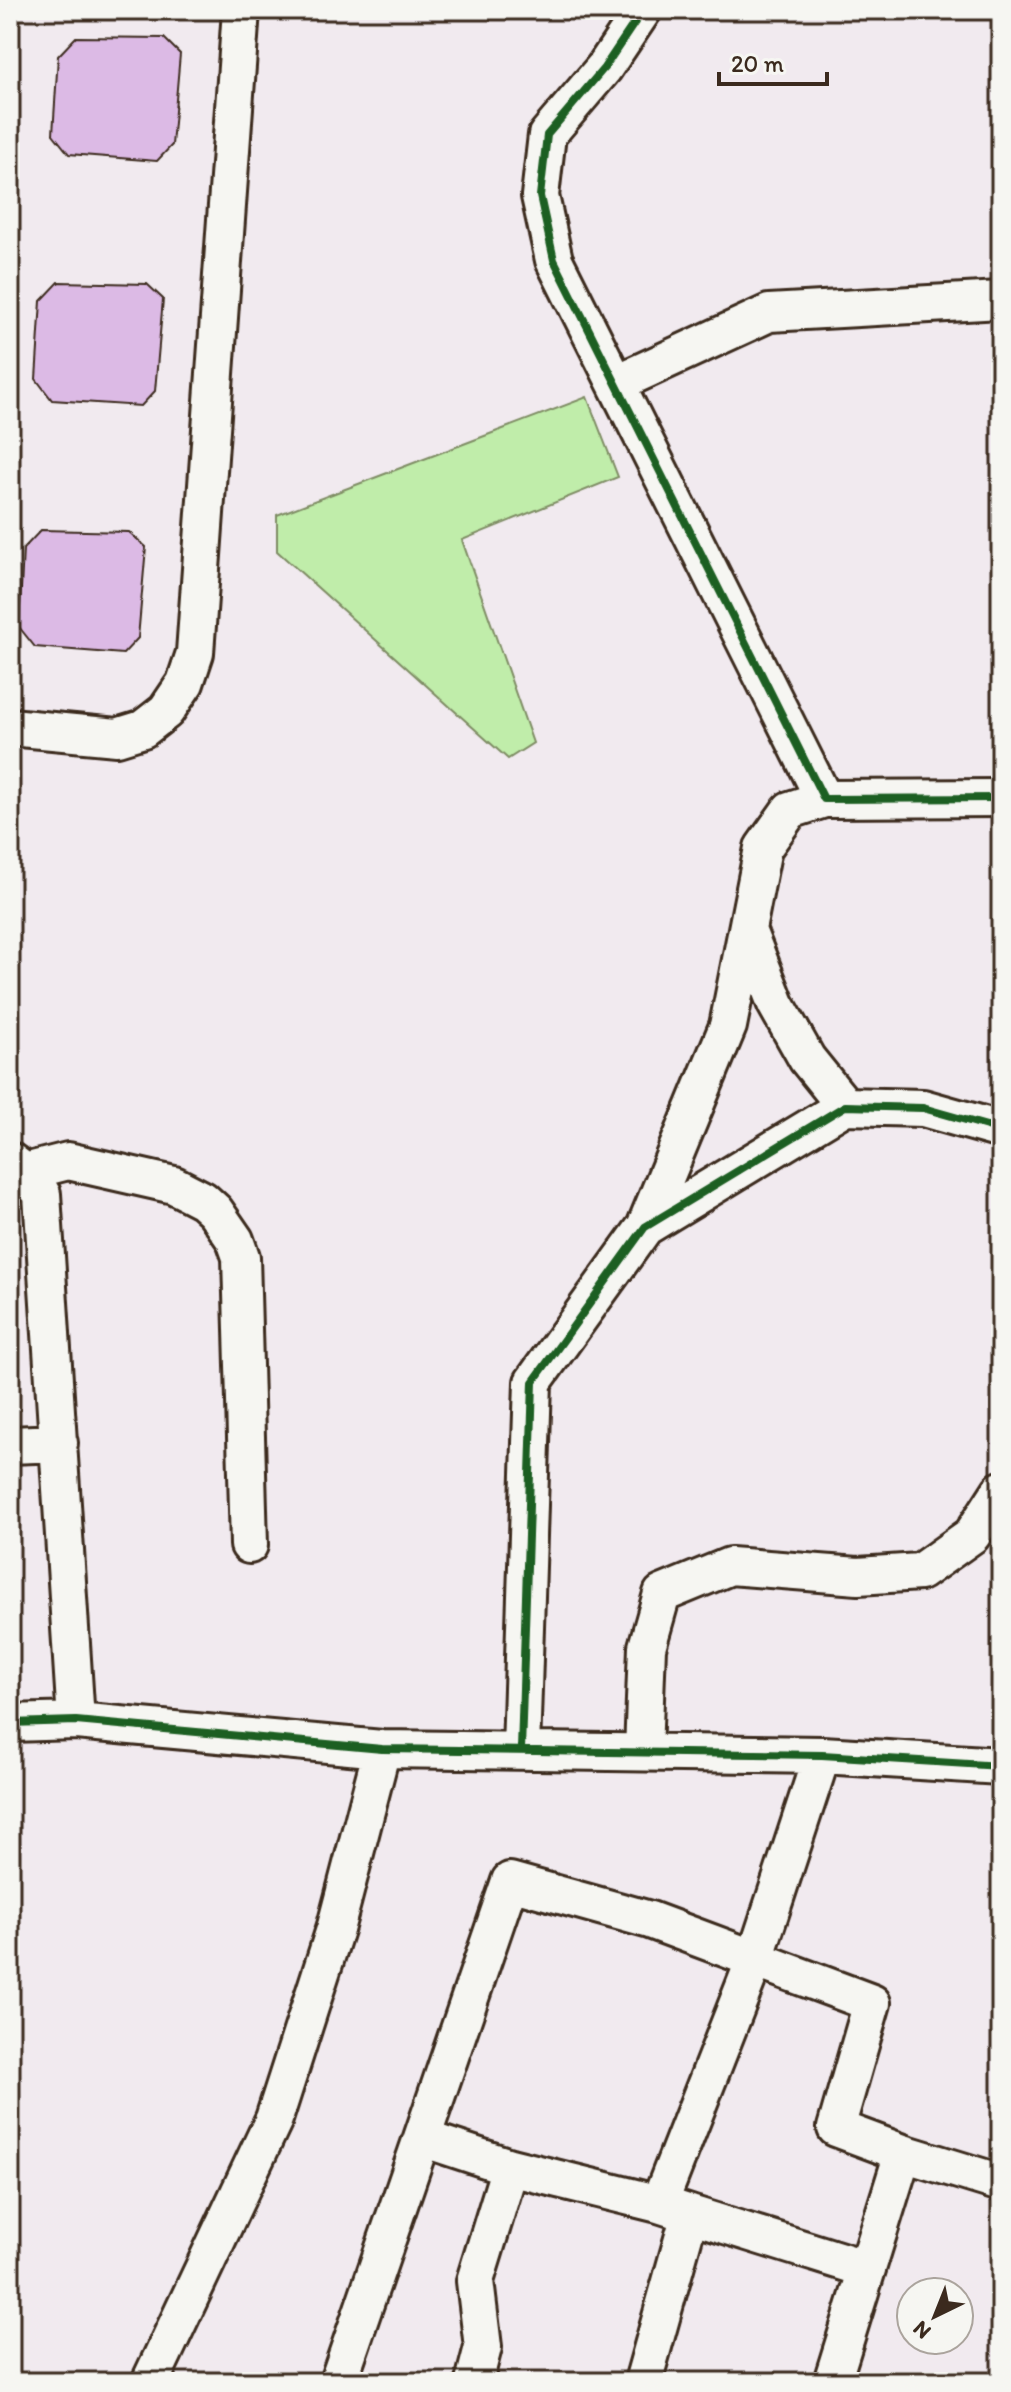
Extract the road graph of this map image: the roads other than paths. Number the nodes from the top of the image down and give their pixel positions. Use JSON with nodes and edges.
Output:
{"nodes":[{"id":1,"x":241,"y":10,"type":"edge"},
{"id":2,"x":643,"y":10,"type":"edge"},
{"id":3,"x":1001,"y":300,"type":"edge"},
{"id":4,"x":617,"y":383,"type":"junction"},
{"id":5,"x":10,"y":727,"type":"edge"},
{"id":6,"x":1001,"y":798,"type":"edge"},
{"id":7,"x":824,"y":799,"type":"junction"},
{"id":8,"x":747,"y":930,"type":"junction"},
{"id":9,"x":845,"y":1106,"type":"junction"},
{"id":10,"x":1001,"y":1130,"type":"edge"},
{"id":11,"x":17,"y":1166,"type":"edge"},
{"id":12,"x":645,"y":1227,"type":"junction"},
{"id":13,"x":59,"y":1443,"type":"junction"},
{"id":14,"x":10,"y":1445,"type":"edge"},
{"id":15,"x":1001,"y":1490,"type":"edge"},
{"id":16,"x":249,"y":1545,"type":"dead end"},
{"id":17,"x":76,"y":1721,"type":"junction"},
{"id":18,"x":10,"y":1723,"type":"edge"},
{"id":19,"x":382,"y":1749,"type":"junction"},
{"id":20,"x":521,"y":1750,"type":"junction"},
{"id":21,"x":643,"y":1752,"type":"junction"},
{"id":22,"x":822,"y":1755,"type":"junction"},
{"id":23,"x":1001,"y":1766,"type":"edge"},
{"id":24,"x":755,"y":1959,"type":"junction"},
{"id":25,"x":422,"y":2138,"type":"junction"},
{"id":26,"x":903,"y":2153,"type":"junction"},
{"id":27,"x":510,"y":2167,"type":"junction"},
{"id":28,"x":1001,"y":2183,"type":"edge"},
{"id":29,"x":675,"y":2209,"type":"junction"},
{"id":30,"x":867,"y":2269,"type":"junction"},
{"id":31,"x":150,"y":2382,"type":"edge"},
{"id":32,"x":338,"y":2382,"type":"edge"},
{"id":33,"x":474,"y":2382,"type":"edge"},
{"id":34,"x":643,"y":2382,"type":"edge"},
{"id":35,"x":832,"y":2382,"type":"edge"}],
"edges":[{"from":1,"to":5,"type":"street"},
{"from":2,"to":4,"type":"street"},
{"from":3,"to":4,"type":"street"},
{"from":4,"to":7,"type":"street"},
{"from":6,"to":7,"type":"street"},
{"from":7,"to":8,"type":"street"},
{"from":8,"to":9,"type":"street"},
{"from":8,"to":12,"type":"street"},
{"from":9,"to":10,"type":"street"},
{"from":9,"to":12,"type":"street"},
{"from":11,"to":13,"type":"street"},
{"from":11,"to":16,"type":"street"},
{"from":12,"to":20,"type":"street"},
{"from":13,"to":14,"type":"street"},
{"from":13,"to":17,"type":"street"},
{"from":15,"to":21,"type":"street"},
{"from":17,"to":18,"type":"street"},
{"from":17,"to":19,"type":"street"},
{"from":19,"to":20,"type":"street"},
{"from":19,"to":31,"type":"street"},
{"from":20,"to":21,"type":"street"},
{"from":21,"to":22,"type":"street"},
{"from":22,"to":23,"type":"street"},
{"from":22,"to":24,"type":"street"},
{"from":24,"to":25,"type":"street"},
{"from":24,"to":26,"type":"street"},
{"from":24,"to":29,"type":"street"},
{"from":25,"to":27,"type":"street"},
{"from":25,"to":32,"type":"street"},
{"from":26,"to":28,"type":"street"},
{"from":26,"to":30,"type":"street"},
{"from":27,"to":29,"type":"street"},
{"from":27,"to":33,"type":"street"},
{"from":29,"to":30,"type":"street"},
{"from":29,"to":34,"type":"street"},
{"from":30,"to":35,"type":"street"}]}
